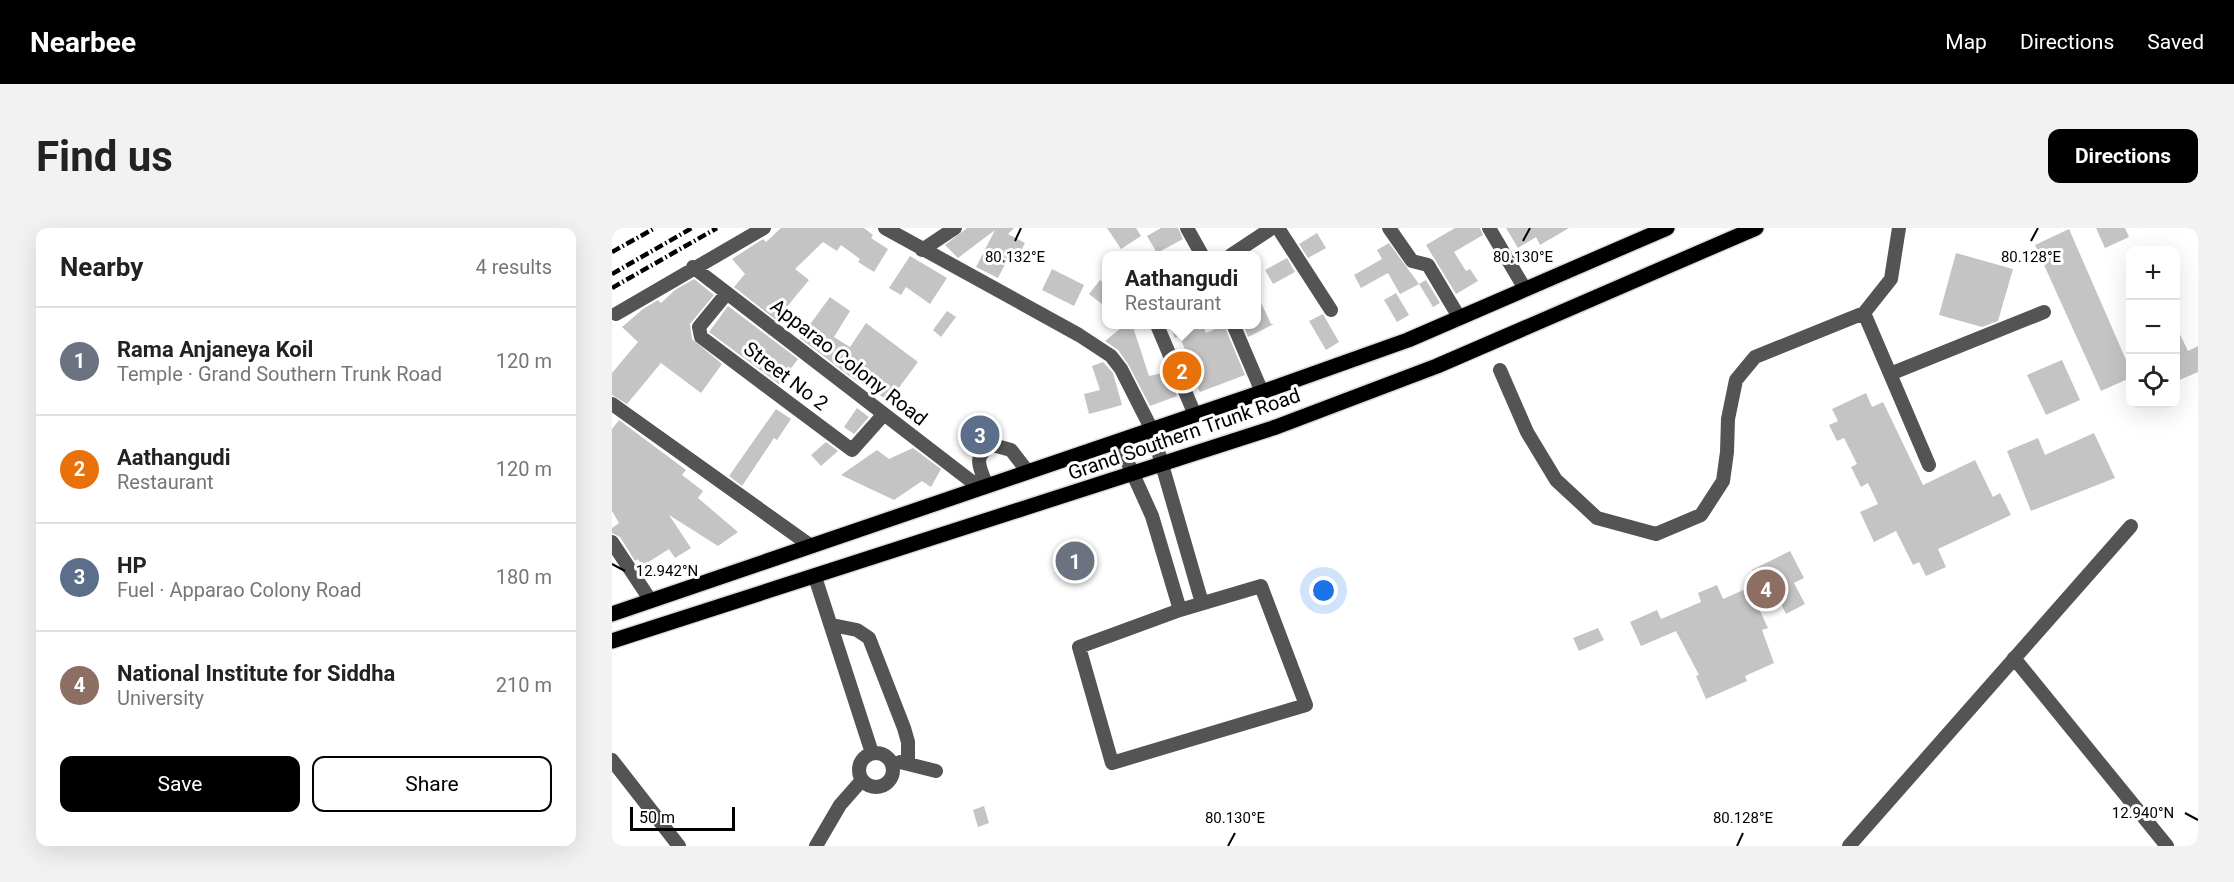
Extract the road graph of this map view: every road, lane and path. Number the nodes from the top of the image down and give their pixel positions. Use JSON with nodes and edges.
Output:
{"nodes":[{"id":1,"x":764,"y":228,"type":"edge"},
{"id":2,"x":885,"y":228,"type":"edge"},
{"id":3,"x":954,"y":228,"type":"edge"},
{"id":4,"x":1187,"y":228,"type":"edge"},
{"id":5,"x":1272,"y":228,"type":"edge"},
{"id":6,"x":1278,"y":228,"type":"edge"},
{"id":7,"x":1389,"y":228,"type":"edge"},
{"id":8,"x":1489,"y":228,"type":"edge"},
{"id":9,"x":1667,"y":228,"type":"edge"},
{"id":10,"x":1756,"y":228,"type":"edge"},
{"id":11,"x":1899,"y":228,"type":"edge"},
{"id":12,"x":922,"y":250,"type":"junction"},
{"id":13,"x":1200,"y":251,"type":"edge"},
{"id":14,"x":1237,"y":251,"type":"edge"},
{"id":15,"x":693,"y":267,"type":"junction"},
{"id":16,"x":1525,"y":289,"type":"junction"},
{"id":17,"x":727,"y":293,"type":"junction"},
{"id":18,"x":1331,"y":310,"type":"dead end"},
{"id":19,"x":2044,"y":312,"type":"dead end"},
{"id":20,"x":1864,"y":313,"type":"junction"},
{"id":21,"x":616,"y":314,"type":"dead end"},
{"id":22,"x":1459,"y":317,"type":"junction"},
{"id":23,"x":1159,"y":329,"type":"edge"},
{"id":24,"x":1235,"y":329,"type":"edge"},
{"id":25,"x":1500,"y":370,"type":"dead end"},
{"id":26,"x":1890,"y":374,"type":"junction"},
{"id":27,"x":1262,"y":393,"type":"junction"},
{"id":28,"x":612,"y":404,"type":"edge"},
{"id":29,"x":884,"y":414,"type":"junction"},
{"id":30,"x":1195,"y":415,"type":"junction"},
{"id":31,"x":1152,"y":429,"type":"junction"},
{"id":32,"x":1118,"y":441,"type":"junction"},
{"id":33,"x":1162,"y":465,"type":"junction"},
{"id":34,"x":1929,"y":465,"type":"dead end"},
{"id":35,"x":1028,"y":472,"type":"junction"},
{"id":36,"x":1133,"y":474,"type":"junction"},
{"id":37,"x":984,"y":487,"type":"junction"},
{"id":38,"x":2131,"y":526,"type":"dead end"},
{"id":39,"x":612,"y":542,"type":"edge"},
{"id":40,"x":811,"y":546,"type":"junction"},
{"id":41,"x":815,"y":577,"type":"junction"},
{"id":42,"x":651,"y":601,"type":"junction"},
{"id":43,"x":1202,"y":603,"type":"junction"},
{"id":44,"x":1179,"y":610,"type":"junction"},
{"id":45,"x":612,"y":614,"type":"edge"},
{"id":46,"x":832,"y":625,"type":"junction"},
{"id":47,"x":612,"y":641,"type":"edge"},
{"id":48,"x":2014,"y":658,"type":"junction"},
{"id":49,"x":872,"y":753,"type":"junction"},
{"id":50,"x":612,"y":760,"type":"edge"},
{"id":51,"x":891,"y":762,"type":"junction"},
{"id":52,"x":908,"y":762,"type":"junction"},
{"id":53,"x":936,"y":771,"type":"dead end"},
{"id":54,"x":862,"y":780,"type":"junction"},
{"id":55,"x":679,"y":846,"type":"edge"},
{"id":56,"x":816,"y":846,"type":"edge"},
{"id":57,"x":1849,"y":846,"type":"edge"},
{"id":58,"x":2167,"y":846,"type":"edge"}],
"edges":[{"from":1,"to":15,"type":"street"},
{"from":2,"to":12,"type":"street"},
{"from":3,"to":12,"type":"street"},
{"from":4,"to":13,"type":"street"},
{"from":5,"to":14,"type":"street"},
{"from":6,"to":18,"type":"street"},
{"from":7,"to":22,"type":"street"},
{"from":8,"to":16,"type":"street"},
{"from":9,"to":16,"type":"main road","name":"Grand Southern Trunk Road"},
{"from":10,"to":33,"type":"main road","name":"Grand Southern Trunk Road"},
{"from":11,"to":20,"type":"street"},
{"from":12,"to":31,"type":"street"},
{"from":15,"to":17,"type":"street","name":"Apparao Colony Road"},
{"from":15,"to":21,"type":"street"},
{"from":16,"to":22,"type":"main road","name":"Grand Southern Trunk Road"},
{"from":17,"to":29,"type":"street","name":"Apparao Colony Road"},
{"from":17,"to":29,"type":"street","name":"Street No 2"},
{"from":19,"to":26,"type":"street"},
{"from":20,"to":25,"type":"street"},
{"from":20,"to":26,"type":"street"},
{"from":22,"to":27,"type":"main road","name":"Grand Southern Trunk Road"},
{"from":23,"to":30,"type":"street"},
{"from":24,"to":27,"type":"street"},
{"from":26,"to":34,"type":"street"},
{"from":27,"to":30,"type":"main road","name":"Grand Southern Trunk Road"},
{"from":28,"to":40,"type":"street"},
{"from":29,"to":37,"type":"street","name":"Apparao Colony Road"},
{"from":30,"to":31,"type":"main road","name":"Grand Southern Trunk Road"},
{"from":31,"to":32,"type":"main road","name":"Grand Southern Trunk Road"},
{"from":31,"to":33,"type":"street"},
{"from":32,"to":35,"type":"main road","name":"Grand Southern Trunk Road"},
{"from":32,"to":36,"type":"street"},
{"from":33,"to":36,"type":"main road","name":"Grand Southern Trunk Road"},
{"from":33,"to":43,"type":"street"},
{"from":35,"to":37,"type":"main road","name":"Grand Southern Trunk Road"},
{"from":35,"to":37,"type":"street"},
{"from":36,"to":41,"type":"main road","name":"Grand Southern Trunk Road"},
{"from":36,"to":44,"type":"street"},
{"from":37,"to":40,"type":"main road","name":"Grand Southern Trunk Road"},
{"from":38,"to":48,"type":"street"},
{"from":39,"to":42,"type":"street"},
{"from":40,"to":42,"type":"main road","name":"Grand Southern Trunk Road"},
{"from":41,"to":46,"type":"street"},
{"from":41,"to":47,"type":"main road","name":"Grand Southern Trunk Road"},
{"from":42,"to":45,"type":"main road","name":"Grand Southern Trunk Road"},
{"from":43,"to":44,"type":"street"},
{"from":43,"to":44,"type":"street"},
{"from":46,"to":49,"type":"street"},
{"from":46,"to":52,"type":"street"},
{"from":48,"to":57,"type":"street"},
{"from":48,"to":58,"type":"street"},
{"from":49,"to":51,"type":"street"},
{"from":49,"to":54,"type":"street"},
{"from":50,"to":55,"type":"street"},
{"from":51,"to":52,"type":"street"},
{"from":51,"to":54,"type":"street"},
{"from":52,"to":53,"type":"street"},
{"from":54,"to":56,"type":"street"}]}
